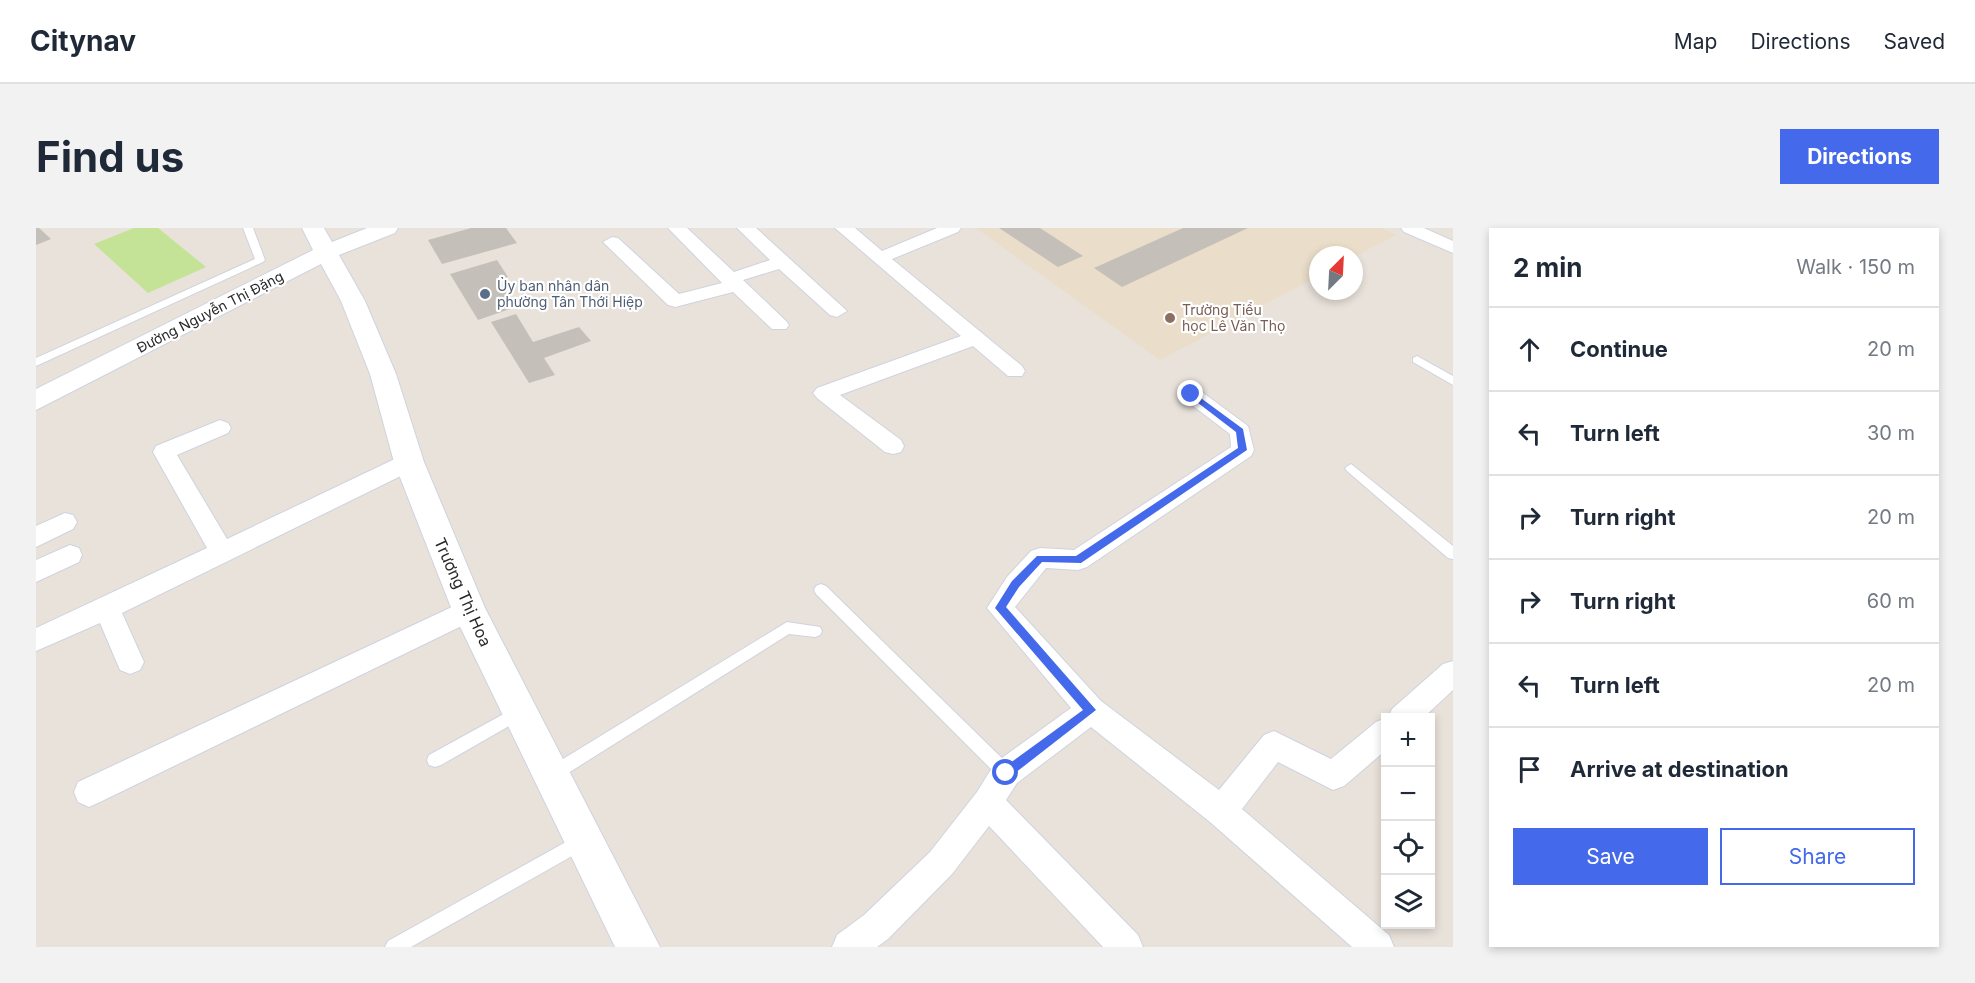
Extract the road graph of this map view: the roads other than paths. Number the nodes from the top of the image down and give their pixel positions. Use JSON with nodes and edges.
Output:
{"nodes":[{"id":1,"x":248,"y":228,"type":"edge"},
{"id":2,"x":387,"y":228,"type":"edge"},
{"id":3,"x":677,"y":228,"type":"edge"},
{"id":4,"x":746,"y":228,"type":"edge"},
{"id":5,"x":844,"y":228,"type":"edge"},
{"id":6,"x":952,"y":228,"type":"edge"},
{"id":7,"x":1410,"y":228,"type":"edge"},
{"id":8,"x":320,"y":240,"type":"edge"},
{"id":9,"x":612,"y":242,"type":"dead end"},
{"id":10,"x":1453,"y":248,"type":"edge"},
{"id":11,"x":880,"y":258,"type":"junction"},
{"id":12,"x":782,"y":262,"type":"junction"},
{"id":13,"x":733,"y":282,"type":"junction"},
{"id":14,"x":837,"y":311,"type":"dead end"},
{"id":15,"x":779,"y":325,"type":"dead end"},
{"id":16,"x":975,"y":338,"type":"junction"},
{"id":17,"x":1418,"y":360,"type":"dead end"},
{"id":18,"x":36,"y":362,"type":"edge"},
{"id":19,"x":1015,"y":371,"type":"dead end"},
{"id":20,"x":1453,"y":381,"type":"edge"},
{"id":21,"x":1191,"y":394,"type":"dead end"},
{"id":22,"x":36,"y":401,"type":"edge"},
{"id":23,"x":219,"y":428,"type":"dead end"},
{"id":24,"x":893,"y":446,"type":"dead end"},
{"id":25,"x":409,"y":462,"type":"junction"},
{"id":26,"x":1351,"y":468,"type":"dead end"},
{"id":27,"x":65,"y":522,"type":"dead end"},
{"id":28,"x":36,"y":537,"type":"edge"},
{"id":29,"x":222,"y":553,"type":"junction"},
{"id":30,"x":1453,"y":554,"type":"edge"},
{"id":31,"x":70,"y":555,"type":"dead end"},
{"id":32,"x":36,"y":572,"type":"edge"},
{"id":33,"x":820,"y":590,"type":"dead end"},
{"id":34,"x":108,"y":608,"type":"junction"},
{"id":35,"x":469,"y":610,"type":"junction"},
{"id":36,"x":815,"y":632,"type":"dead end"},
{"id":37,"x":36,"y":640,"type":"edge"},
{"id":38,"x":130,"y":662,"type":"dead end"},
{"id":39,"x":1453,"y":673,"type":"edge"},
{"id":40,"x":1090,"y":710,"type":"junction"},
{"id":41,"x":520,"y":712,"type":"junction"},
{"id":42,"x":1407,"y":713,"type":"edge"},
{"id":43,"x":1381,"y":735,"type":"edge"},
{"id":44,"x":435,"y":760,"type":"dead end"},
{"id":45,"x":1006,"y":773,"type":"junction"},
{"id":46,"x":551,"y":775,"type":"junction"},
{"id":47,"x":89,"y":792,"type":"dead end"},
{"id":48,"x":988,"y":803,"type":"junction"},
{"id":49,"x":1221,"y":811,"type":"junction"},
{"id":50,"x":584,"y":840,"type":"junction"},
{"id":51,"x":394,"y":947,"type":"edge"},
{"id":52,"x":638,"y":947,"type":"edge"},
{"id":53,"x":849,"y":947,"type":"edge"},
{"id":54,"x":1126,"y":947,"type":"edge"},
{"id":55,"x":1377,"y":947,"type":"edge"}],
"edges":[{"from":1,"to":18,"type":"lane"},
{"from":2,"to":8,"type":"street","name":"Đường Nguyễn Thị Đặng"},
{"from":3,"to":13,"type":"street"},
{"from":4,"to":12,"type":"street"},
{"from":5,"to":11,"type":"street"},
{"from":6,"to":11,"type":"street"},
{"from":7,"to":10,"type":"street"},
{"from":8,"to":22,"type":"street","name":"Đường Nguyễn Thị Đặng"},
{"from":8,"to":25,"type":"street","name":"Trương Thị Hoa"},
{"from":9,"to":13,"type":"street"},
{"from":11,"to":16,"type":"street"},
{"from":12,"to":13,"type":"street"},
{"from":12,"to":14,"type":"street"},
{"from":13,"to":15,"type":"street"},
{"from":16,"to":19,"type":"street"},
{"from":16,"to":24,"type":"street"},
{"from":17,"to":20,"type":"lane"},
{"from":21,"to":40,"type":"street"},
{"from":23,"to":29,"type":"street"},
{"from":25,"to":29,"type":"street"},
{"from":25,"to":35,"type":"street","name":"Trương Thị Hoa"},
{"from":26,"to":30,"type":"lane"},
{"from":27,"to":28,"type":"street"},
{"from":29,"to":34,"type":"street"},
{"from":31,"to":32,"type":"street"},
{"from":33,"to":45,"type":"lane"},
{"from":34,"to":37,"type":"street"},
{"from":34,"to":38,"type":"street"},
{"from":35,"to":41,"type":"street","name":"Trương Thị Hoa"},
{"from":35,"to":47,"type":"street"},
{"from":36,"to":46,"type":"lane"},
{"from":39,"to":42,"type":"street"},
{"from":40,"to":45,"type":"street"},
{"from":40,"to":49,"type":"street"},
{"from":41,"to":44,"type":"lane"},
{"from":41,"to":46,"type":"street","name":"Trương Thị Hoa"},
{"from":43,"to":49,"type":"street"},
{"from":45,"to":48,"type":"street"},
{"from":46,"to":50,"type":"street","name":"Trương Thị Hoa"},
{"from":48,"to":53,"type":"street"},
{"from":48,"to":54,"type":"street"},
{"from":49,"to":55,"type":"street"},
{"from":50,"to":51,"type":"lane"},
{"from":50,"to":52,"type":"street","name":"Trương Thị Hoa"}]}
